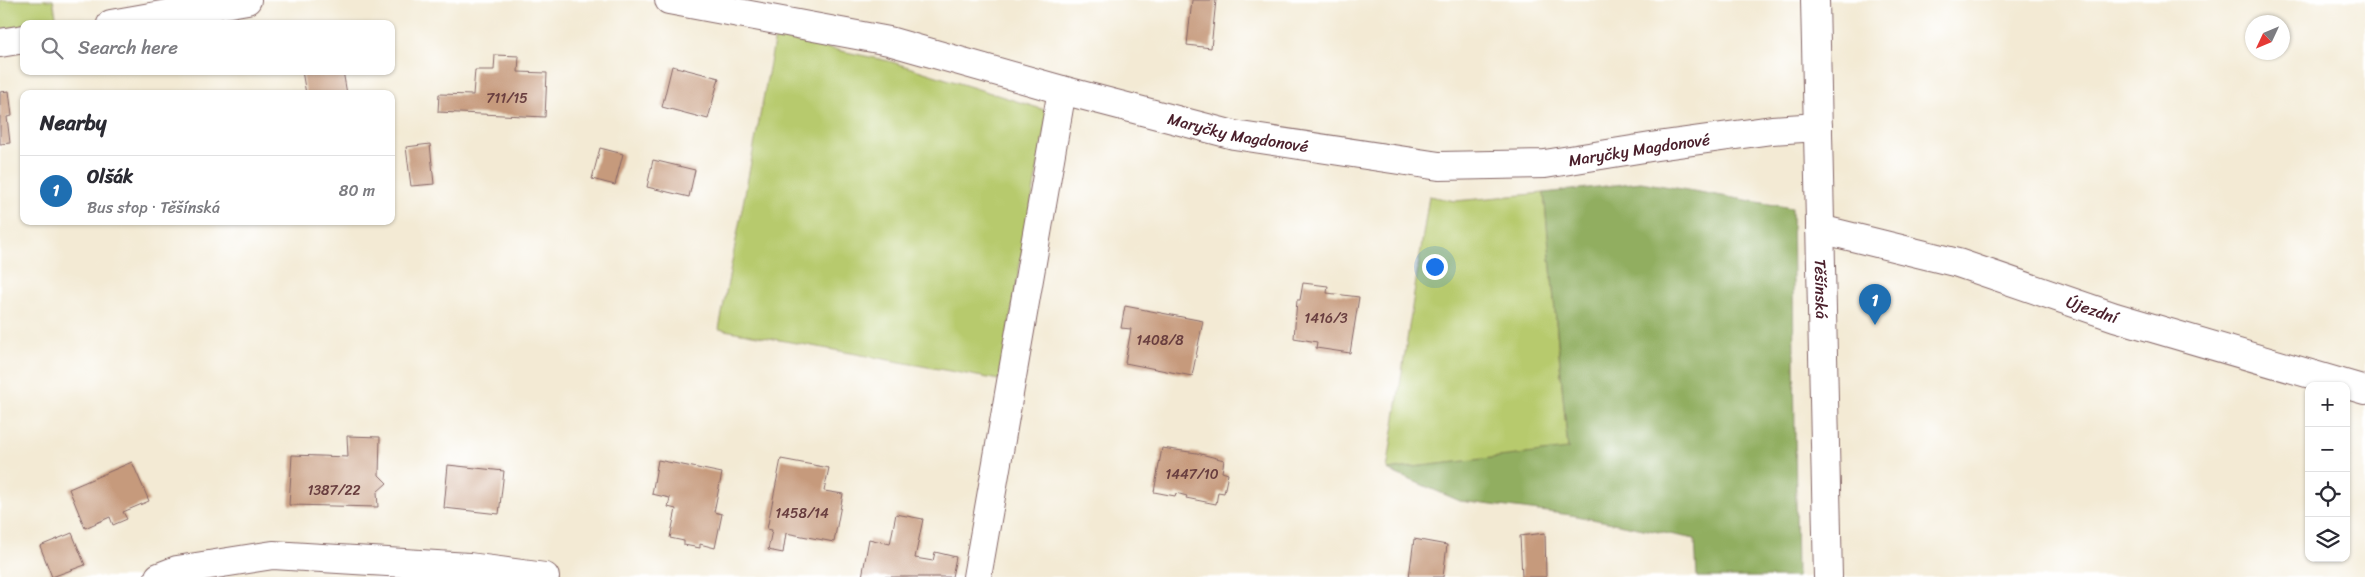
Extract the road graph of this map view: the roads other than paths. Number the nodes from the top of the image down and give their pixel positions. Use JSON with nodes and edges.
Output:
{"nodes":[{"id":1,"x":247,"y":0,"type":"edge"},
{"id":2,"x":669,"y":0,"type":"edge"},
{"id":3,"x":1815,"y":0,"type":"edge"},
{"id":4,"x":134,"y":20,"type":"edge"},
{"id":5,"x":20,"y":39,"type":"edge"},
{"id":6,"x":0,"y":42,"type":"edge"},
{"id":7,"x":1062,"y":90,"type":"junction"},
{"id":8,"x":1818,"y":127,"type":"junction"},
{"id":9,"x":1820,"y":229,"type":"junction"},
{"id":10,"x":2365,"y":390,"type":"edge"},
{"id":11,"x":159,"y":577,"type":"edge"},
{"id":12,"x":545,"y":577,"type":"edge"},
{"id":13,"x":977,"y":577,"type":"edge"},
{"id":14,"x":1828,"y":577,"type":"edge"}],
"edges":[{"from":1,"to":4,"type":"street"},
{"from":2,"to":7,"type":"street","name":"Maryčky Magdonové"},
{"from":3,"to":8,"type":"street","name":"Těšínská"},
{"from":5,"to":6,"type":"street"},
{"from":7,"to":8,"type":"street","name":"Maryčky Magdonové"},
{"from":7,"to":13,"type":"street"},
{"from":8,"to":9,"type":"street","name":"Těšínská"},
{"from":9,"to":10,"type":"street","name":"Újezdní"},
{"from":9,"to":14,"type":"street","name":"Těšínská"},
{"from":11,"to":12,"type":"street"}]}
